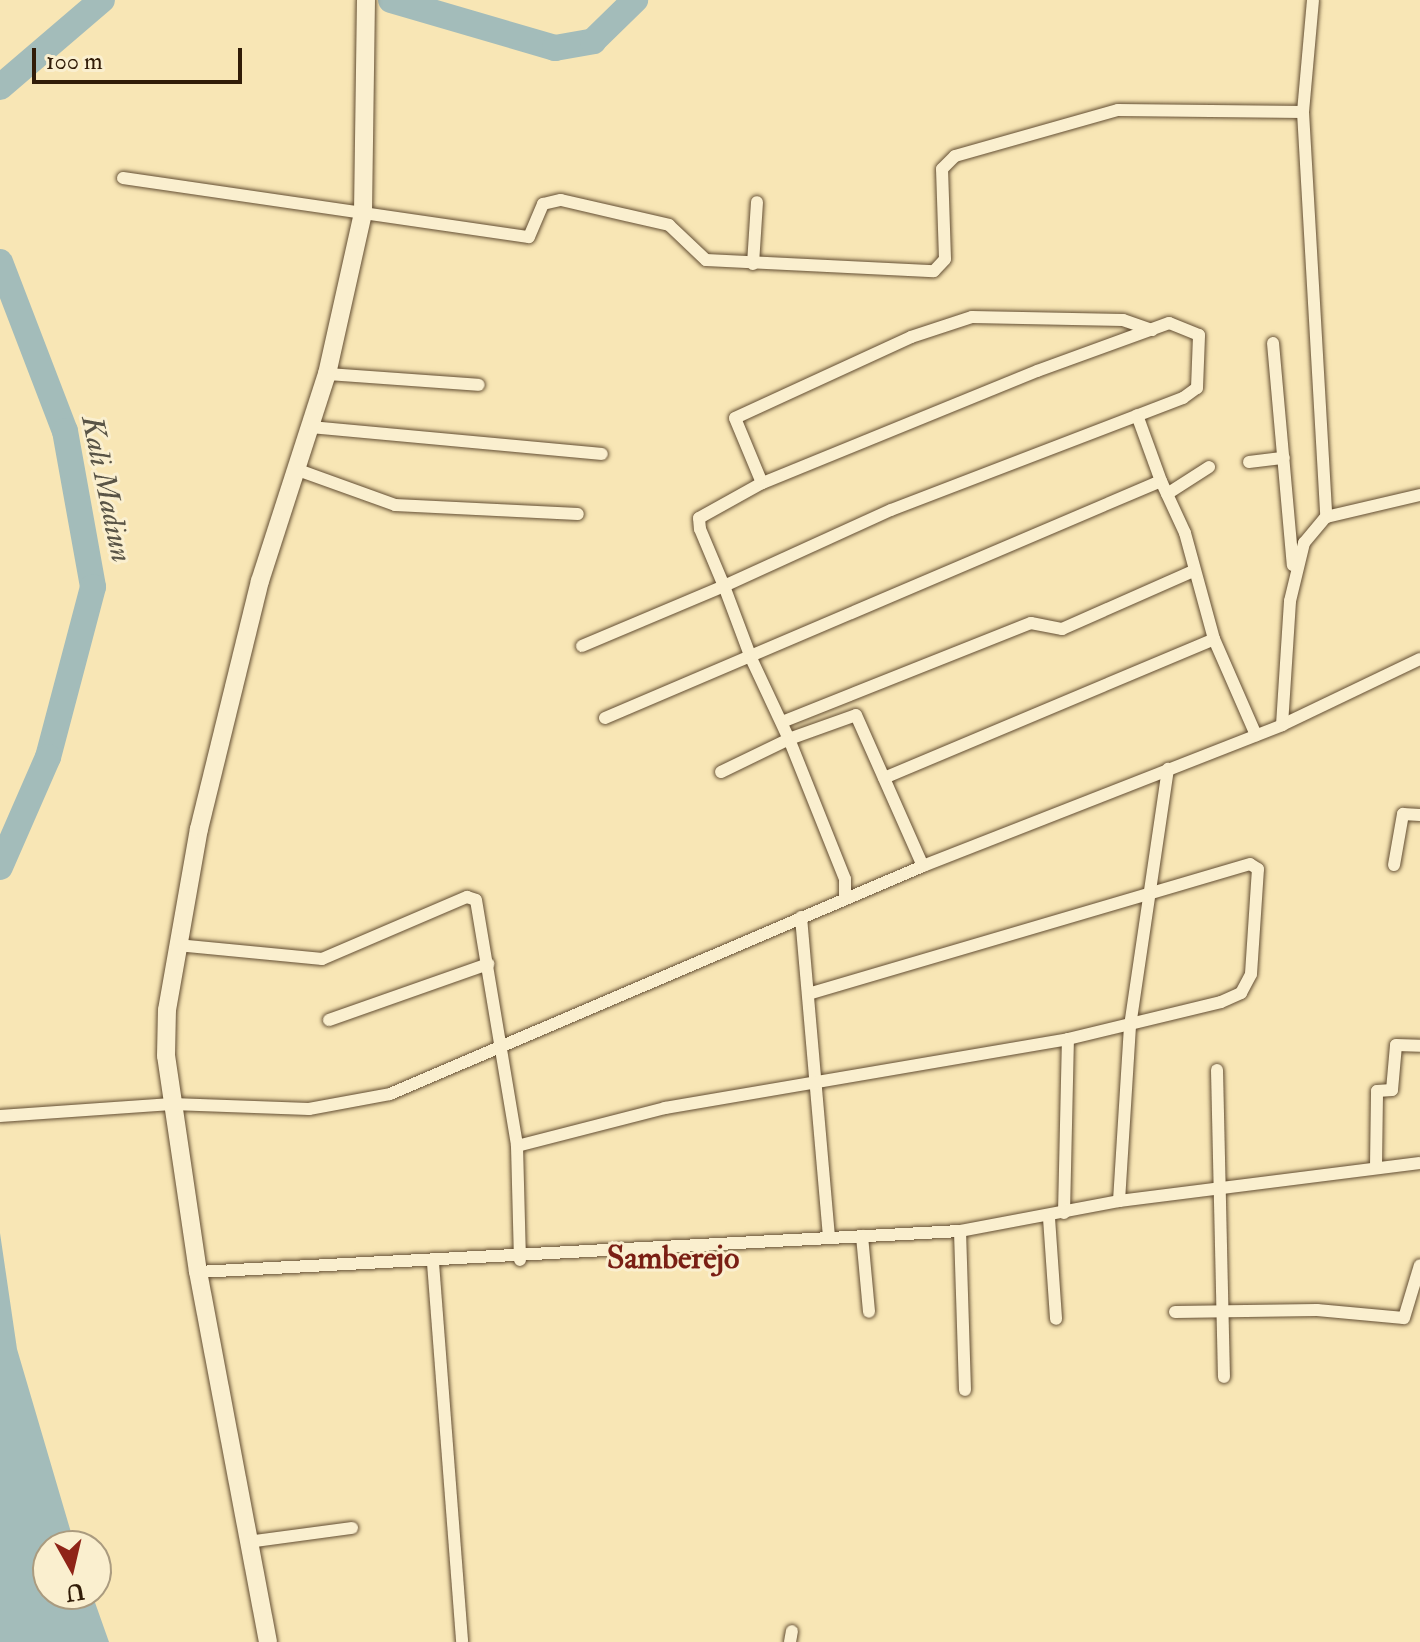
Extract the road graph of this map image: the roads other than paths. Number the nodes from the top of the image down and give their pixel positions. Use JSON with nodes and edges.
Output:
{"nodes":[{"id":1,"x":366,"y":0,"type":"edge"},
{"id":2,"x":1313,"y":0,"type":"edge"},
{"id":3,"x":1303,"y":112,"type":"junction"},
{"id":4,"x":123,"y":178,"type":"dead end"},
{"id":5,"x":757,"y":202,"type":"dead end"},
{"id":6,"x":363,"y":213,"type":"junction"},
{"id":7,"x":753,"y":264,"type":"junction"},
{"id":8,"x":1152,"y":330,"type":"junction"},
{"id":9,"x":1273,"y":343,"type":"dead end"},
{"id":10,"x":327,"y":374,"type":"junction"},
{"id":11,"x":479,"y":385,"type":"dead end"},
{"id":12,"x":1137,"y":415,"type":"junction"},
{"id":13,"x":311,"y":427,"type":"junction"},
{"id":14,"x":602,"y":454,"type":"dead end"},
{"id":15,"x":1284,"y":458,"type":"junction"},
{"id":16,"x":1249,"y":462,"type":"dead end"},
{"id":17,"x":1209,"y":467,"type":"dead end"},
{"id":18,"x":298,"y":470,"type":"junction"},
{"id":19,"x":1161,"y":481,"type":"junction"},
{"id":20,"x":762,"y":483,"type":"junction"},
{"id":21,"x":1167,"y":494,"type":"junction"},
{"id":22,"x":1420,"y":495,"type":"edge"},
{"id":23,"x":578,"y":514,"type":"dead end"},
{"id":24,"x":1326,"y":517,"type":"junction"},
{"id":25,"x":1191,"y":572,"type":"junction"},
{"id":26,"x":1294,"y":576,"type":"junction"},
{"id":27,"x":724,"y":586,"type":"junction"},
{"id":28,"x":1214,"y":639,"type":"junction"},
{"id":29,"x":582,"y":646,"type":"dead end"},
{"id":30,"x":751,"y":658,"type":"junction"},
{"id":31,"x":1420,"y":659,"type":"edge"},
{"id":32,"x":605,"y":718,"type":"dead end"},
{"id":33,"x":782,"y":722,"type":"junction"},
{"id":34,"x":1282,"y":725,"type":"junction"},
{"id":35,"x":1256,"y":735,"type":"junction"},
{"id":36,"x":789,"y":739,"type":"junction"},
{"id":37,"x":1168,"y":769,"type":"junction"},
{"id":38,"x":721,"y":772,"type":"dead end"},
{"id":39,"x":884,"y":778,"type":"junction"},
{"id":40,"x":1420,"y":815,"type":"edge"},
{"id":41,"x":1394,"y":865,"type":"dead end"},
{"id":42,"x":923,"y":866,"type":"junction"},
{"id":43,"x":1150,"y":898,"type":"junction"},
{"id":44,"x":845,"y":899,"type":"junction"},
{"id":45,"x":801,"y":917,"type":"junction"},
{"id":46,"x":177,"y":945,"type":"junction"},
{"id":47,"x":488,"y":964,"type":"junction"},
{"id":48,"x":811,"y":993,"type":"junction"},
{"id":49,"x":329,"y":1020,"type":"dead end"},
{"id":50,"x":1130,"y":1026,"type":"junction"},
{"id":51,"x":1068,"y":1039,"type":"junction"},
{"id":52,"x":504,"y":1044,"type":"junction"},
{"id":53,"x":1420,"y":1046,"type":"edge"},
{"id":54,"x":1217,"y":1070,"type":"dead end"},
{"id":55,"x":816,"y":1078,"type":"junction"},
{"id":56,"x":172,"y":1104,"type":"junction"},
{"id":57,"x":0,"y":1116,"type":"edge"},
{"id":58,"x":517,"y":1146,"type":"junction"},
{"id":59,"x":1420,"y":1163,"type":"edge"},
{"id":60,"x":1376,"y":1166,"type":"junction"},
{"id":61,"x":1217,"y":1187,"type":"junction"},
{"id":62,"x":1119,"y":1201,"type":"junction"},
{"id":63,"x":1064,"y":1213,"type":"junction"},
{"id":64,"x":1049,"y":1218,"type":"junction"},
{"id":65,"x":960,"y":1231,"type":"junction"},
{"id":66,"x":862,"y":1236,"type":"junction"},
{"id":67,"x":829,"y":1238,"type":"junction"},
{"id":68,"x":520,"y":1260,"type":"junction"},
{"id":69,"x":433,"y":1263,"type":"junction"},
{"id":70,"x":1420,"y":1265,"type":"edge"},
{"id":71,"x":198,"y":1272,"type":"junction"},
{"id":72,"x":1224,"y":1310,"type":"junction"},
{"id":73,"x":869,"y":1312,"type":"dead end"},
{"id":74,"x":1175,"y":1312,"type":"dead end"},
{"id":75,"x":1056,"y":1319,"type":"dead end"},
{"id":76,"x":1224,"y":1377,"type":"dead end"},
{"id":77,"x":965,"y":1390,"type":"dead end"},
{"id":78,"x":352,"y":1528,"type":"dead end"},
{"id":79,"x":248,"y":1542,"type":"junction"},
{"id":80,"x":268,"y":1642,"type":"edge"},
{"id":81,"x":462,"y":1642,"type":"edge"}],
"edges":[{"from":1,"to":6,"type":"main road"},
{"from":2,"to":3,"type":"street"},
{"from":3,"to":7,"type":"street"},
{"from":3,"to":24,"type":"street"},
{"from":4,"to":6,"type":"street"},
{"from":5,"to":7,"type":"street"},
{"from":6,"to":7,"type":"street"},
{"from":6,"to":10,"type":"main road"},
{"from":8,"to":12,"type":"street"},
{"from":8,"to":20,"type":"street"},
{"from":8,"to":20,"type":"street"},
{"from":9,"to":15,"type":"street"},
{"from":10,"to":11,"type":"street"},
{"from":10,"to":13,"type":"main road"},
{"from":12,"to":19,"type":"street"},
{"from":12,"to":27,"type":"street"},
{"from":13,"to":14,"type":"street"},
{"from":13,"to":18,"type":"main road"},
{"from":15,"to":16,"type":"street"},
{"from":15,"to":26,"type":"street"},
{"from":17,"to":21,"type":"street"},
{"from":18,"to":23,"type":"street"},
{"from":18,"to":46,"type":"main road"},
{"from":19,"to":21,"type":"street"},
{"from":19,"to":30,"type":"street"},
{"from":20,"to":27,"type":"street"},
{"from":21,"to":25,"type":"street"},
{"from":22,"to":24,"type":"street"},
{"from":24,"to":26,"type":"street"},
{"from":25,"to":28,"type":"street"},
{"from":25,"to":33,"type":"street"},
{"from":26,"to":34,"type":"street"},
{"from":27,"to":29,"type":"street"},
{"from":27,"to":30,"type":"street"},
{"from":28,"to":35,"type":"street"},
{"from":28,"to":39,"type":"street"},
{"from":30,"to":32,"type":"street"},
{"from":30,"to":33,"type":"street"},
{"from":31,"to":34,"type":"street"},
{"from":33,"to":36,"type":"street"},
{"from":34,"to":35,"type":"street"},
{"from":35,"to":37,"type":"street"},
{"from":36,"to":38,"type":"street"},
{"from":36,"to":39,"type":"street"},
{"from":36,"to":44,"type":"street"},
{"from":37,"to":42,"type":"street"},
{"from":37,"to":43,"type":"street"},
{"from":39,"to":42,"type":"street"},
{"from":40,"to":41,"type":"street"},
{"from":42,"to":44,"type":"street"},
{"from":43,"to":48,"type":"street"},
{"from":43,"to":50,"type":"street"},
{"from":43,"to":50,"type":"street"},
{"from":44,"to":45,"type":"street"},
{"from":45,"to":48,"type":"street"},
{"from":45,"to":52,"type":"street"},
{"from":46,"to":47,"type":"street"},
{"from":46,"to":56,"type":"main road"},
{"from":47,"to":49,"type":"street"},
{"from":47,"to":52,"type":"street"},
{"from":48,"to":55,"type":"street"},
{"from":50,"to":51,"type":"street"},
{"from":50,"to":62,"type":"street"},
{"from":51,"to":55,"type":"street"},
{"from":51,"to":63,"type":"street"},
{"from":52,"to":56,"type":"street"},
{"from":52,"to":58,"type":"street"},
{"from":53,"to":60,"type":"street"},
{"from":54,"to":61,"type":"street"},
{"from":55,"to":58,"type":"street"},
{"from":55,"to":67,"type":"street"},
{"from":56,"to":57,"type":"street"},
{"from":56,"to":71,"type":"main road"},
{"from":58,"to":68,"type":"street"},
{"from":59,"to":60,"type":"street"},
{"from":60,"to":61,"type":"street"},
{"from":61,"to":62,"type":"street"},
{"from":61,"to":72,"type":"street"},
{"from":62,"to":63,"type":"street"},
{"from":63,"to":64,"type":"street"},
{"from":64,"to":65,"type":"street"},
{"from":64,"to":75,"type":"street"},
{"from":65,"to":66,"type":"street"},
{"from":65,"to":77,"type":"street"},
{"from":66,"to":67,"type":"street"},
{"from":66,"to":73,"type":"street"},
{"from":67,"to":68,"type":"street"},
{"from":68,"to":69,"type":"street"},
{"from":69,"to":71,"type":"street"},
{"from":69,"to":81,"type":"street"},
{"from":70,"to":72,"type":"street"},
{"from":71,"to":79,"type":"main road"},
{"from":72,"to":74,"type":"street"},
{"from":72,"to":76,"type":"street"},
{"from":78,"to":79,"type":"street"},
{"from":79,"to":80,"type":"main road"}]}
